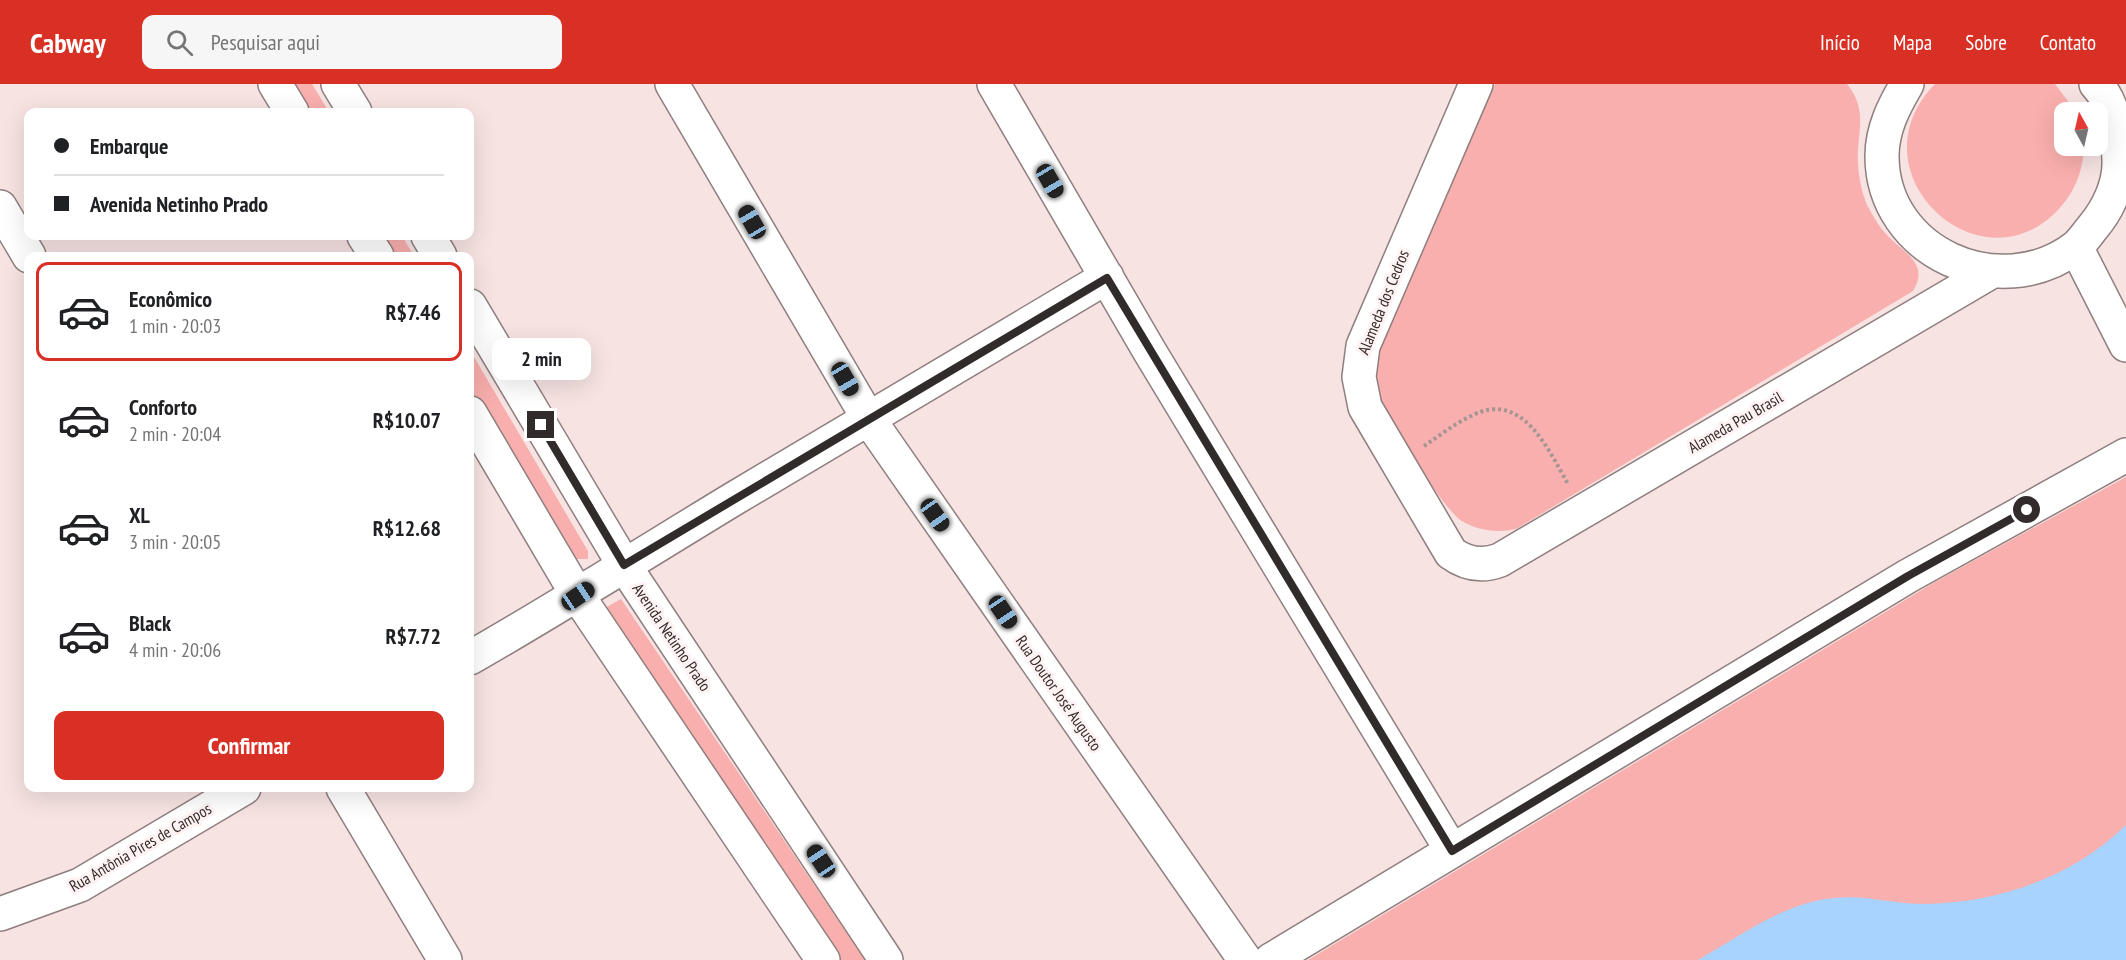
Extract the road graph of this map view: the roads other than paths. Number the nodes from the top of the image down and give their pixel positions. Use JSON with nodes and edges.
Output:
{"nodes":[{"id":1,"x":275,"y":84,"type":"edge"},
{"id":2,"x":338,"y":84,"type":"edge"},
{"id":3,"x":672,"y":84,"type":"edge"},
{"id":4,"x":994,"y":84,"type":"edge"},
{"id":5,"x":1476,"y":84,"type":"edge"},
{"id":6,"x":1907,"y":84,"type":"edge"},
{"id":7,"x":2096,"y":84,"type":"edge"},
{"id":8,"x":290,"y":108,"type":"edge"},
{"id":9,"x":353,"y":108,"type":"edge"},
{"id":10,"x":2116,"y":206,"type":"edge"},
{"id":11,"x":0,"y":207,"type":"edge"},
{"id":12,"x":2076,"y":247,"type":"junction"},
{"id":13,"x":27,"y":252,"type":"edge"},
{"id":14,"x":1989,"y":273,"type":"junction"},
{"id":15,"x":1107,"y":278,"type":"junction"},
{"id":16,"x":474,"y":313,"type":"edge"},
{"id":17,"x":2126,"y":345,"type":"edge"},
{"id":18,"x":868,"y":418,"type":"junction"},
{"id":19,"x":474,"y":420,"type":"edge"},
{"id":20,"x":2126,"y":455,"type":"edge"},
{"id":21,"x":1478,"y":564,"type":"joint"},
{"id":22,"x":624,"y":565,"type":"junction"},
{"id":23,"x":578,"y":596,"type":"junction"},
{"id":24,"x":474,"y":656,"type":"edge"},
{"id":25,"x":237,"y":792,"type":"edge"},
{"id":26,"x":345,"y":792,"type":"edge"},
{"id":27,"x":1452,"y":851,"type":"junction"},
{"id":28,"x":0,"y":914,"type":"edge"},
{"id":29,"x":446,"y":960,"type":"edge"},
{"id":30,"x":823,"y":960,"type":"edge"},
{"id":31,"x":886,"y":960,"type":"edge"},
{"id":32,"x":1245,"y":960,"type":"edge"},
{"id":33,"x":1271,"y":960,"type":"edge"}],
"edges":[{"from":1,"to":8,"type":"street"},
{"from":2,"to":9,"type":"street"},
{"from":3,"to":18,"type":"street","name":"Rua Doutor José Augusto"},
{"from":4,"to":15,"type":"street"},
{"from":5,"to":21,"type":"street","name":"Alameda dos Cedros"},
{"from":6,"to":14,"type":"street"},
{"from":7,"to":10,"type":"street"},
{"from":10,"to":12,"type":"street"},
{"from":11,"to":13,"type":"street"},
{"from":12,"to":14,"type":"street"},
{"from":12,"to":17,"type":"street"},
{"from":14,"to":21,"type":"street","name":"Alameda Pau Brasil"},
{"from":15,"to":18,"type":"street"},
{"from":15,"to":27,"type":"street"},
{"from":16,"to":22,"type":"street","name":"Avenida Netinho Prado"},
{"from":18,"to":22,"type":"street"},
{"from":18,"to":32,"type":"street","name":"Rua Doutor José Augusto"},
{"from":19,"to":23,"type":"street"},
{"from":20,"to":27,"type":"street"},
{"from":22,"to":23,"type":"street"},
{"from":22,"to":31,"type":"street","name":"Avenida Netinho Prado"},
{"from":23,"to":24,"type":"street"},
{"from":23,"to":30,"type":"street"},
{"from":25,"to":28,"type":"street","name":"Rua Antônia Pires de Campos"},
{"from":26,"to":29,"type":"street"},
{"from":27,"to":33,"type":"street"}]}
